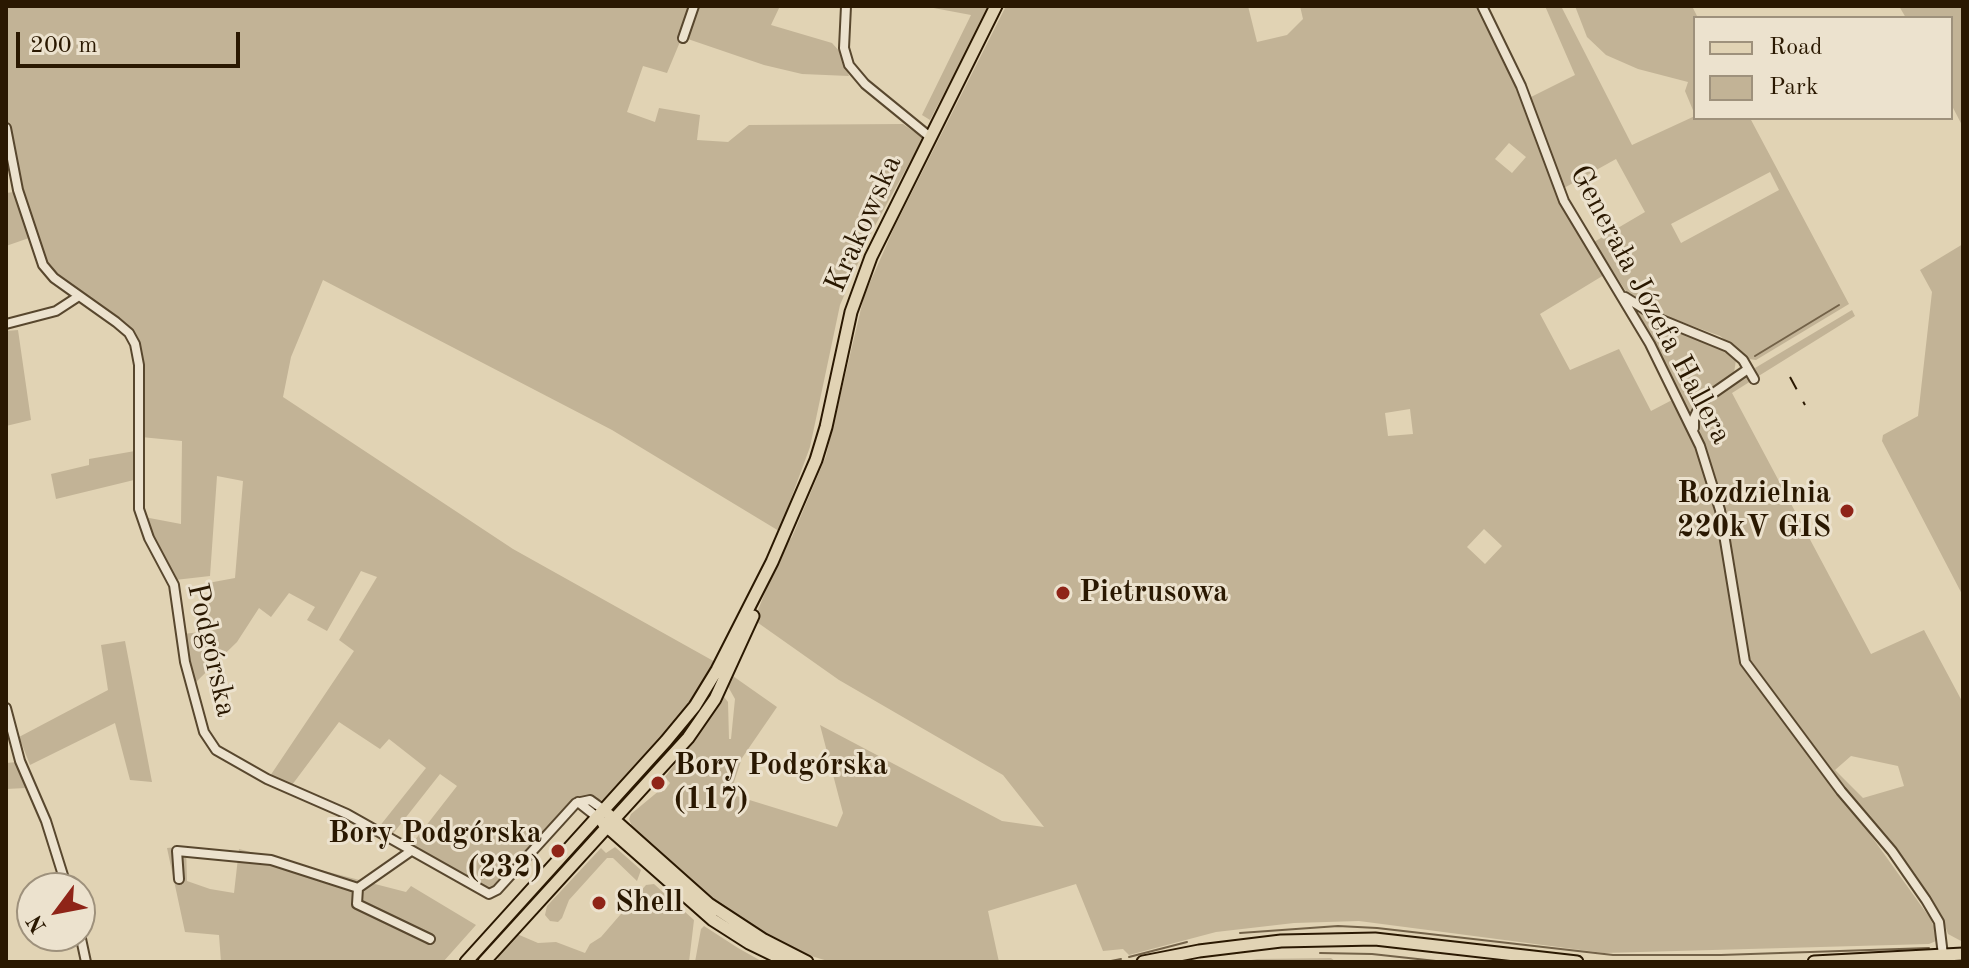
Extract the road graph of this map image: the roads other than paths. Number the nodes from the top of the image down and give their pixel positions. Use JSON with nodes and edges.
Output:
{"nodes":[{"id":1,"x":694,"y":6,"type":"edge"},
{"id":2,"x":846,"y":6,"type":"edge"},
{"id":3,"x":996,"y":6,"type":"edge"},
{"id":4,"x":1482,"y":6,"type":"edge"},
{"id":5,"x":683,"y":38,"type":"dead end"},
{"id":6,"x":6,"y":128,"type":"edge"},
{"id":7,"x":930,"y":137,"type":"junction"},
{"id":8,"x":1621,"y":293,"type":"junction"},
{"id":9,"x":79,"y":296,"type":"junction"},
{"id":10,"x":6,"y":324,"type":"edge"},
{"id":11,"x":1748,"y":369,"type":"junction"},
{"id":12,"x":1754,"y":379,"type":"dead end"},
{"id":13,"x":1694,"y":433,"type":"junction"},
{"id":14,"x":772,"y":562,"type":"junction"},
{"id":15,"x":6,"y":708,"type":"edge"},
{"id":16,"x":601,"y":813,"type":"junction"},
{"id":17,"x":611,"y":824,"type":"junction"},
{"id":18,"x":621,"y":840,"type":"junction"},
{"id":19,"x":592,"y":845,"type":"junction"},
{"id":20,"x":411,"y":851,"type":"junction"},
{"id":21,"x":62,"y":872,"type":"edge"},
{"id":22,"x":179,"y":879,"type":"dead end"},
{"id":23,"x":358,"y":888,"type":"junction"},
{"id":24,"x":430,"y":939,"type":"dead end"},
{"id":25,"x":1963,"y":954,"type":"edge"},
{"id":26,"x":1943,"y":955,"type":"junction"},
{"id":27,"x":487,"y":961,"type":"edge"},
{"id":28,"x":466,"y":962,"type":"edge"},
{"id":29,"x":788,"y":962,"type":"edge"},
{"id":30,"x":807,"y":962,"type":"edge"},
{"id":31,"x":1143,"y":962,"type":"edge"},
{"id":32,"x":1577,"y":962,"type":"edge"},
{"id":33,"x":1814,"y":962,"type":"edge"}],
"edges":[{"from":1,"to":5,"type":"street"},
{"from":2,"to":7,"type":"street"},
{"from":3,"to":7,"type":"main road","name":"Krakowska"},
{"from":4,"to":8,"type":"street","name":"Generała Józefa Hallera"},
{"from":6,"to":9,"type":"street","name":"Podgórska"},
{"from":7,"to":14,"type":"main road","name":"Krakowska"},
{"from":8,"to":11,"type":"street","name":"Generała Józefa Hallera"},
{"from":8,"to":13,"type":"street","name":"Generała Józefa Hallera"},
{"from":9,"to":10,"type":"street"},
{"from":9,"to":20,"type":"street","name":"Podgórska"},
{"from":11,"to":12,"type":"street","name":"Generała Józefa Hallera"},
{"from":11,"to":13,"type":"street"},
{"from":13,"to":26,"type":"street","name":"Generała Józefa Hallera"},
{"from":14,"to":16,"type":"main road","name":"Krakowska"},
{"from":14,"to":17,"type":"main road","name":"Krakowska"},
{"from":15,"to":21,"type":"street"},
{"from":16,"to":17,"type":"main road"},
{"from":16,"to":20,"type":"street","name":"Podgórska"},
{"from":16,"to":28,"type":"main road","name":"Krakowska"},
{"from":17,"to":18,"type":"main road"},
{"from":17,"to":19,"type":"main road","name":"Krakowska"},
{"from":17,"to":30,"type":"main road"},
{"from":18,"to":19,"type":"main road"},
{"from":18,"to":29,"type":"main road"},
{"from":19,"to":27,"type":"main road","name":"Krakowska"},
{"from":20,"to":23,"type":"street"},
{"from":22,"to":23,"type":"street"},
{"from":23,"to":24,"type":"street"},
{"from":25,"to":26,"type":"main road"},
{"from":26,"to":33,"type":"main road"},
{"from":31,"to":32,"type":"main road"}]}
